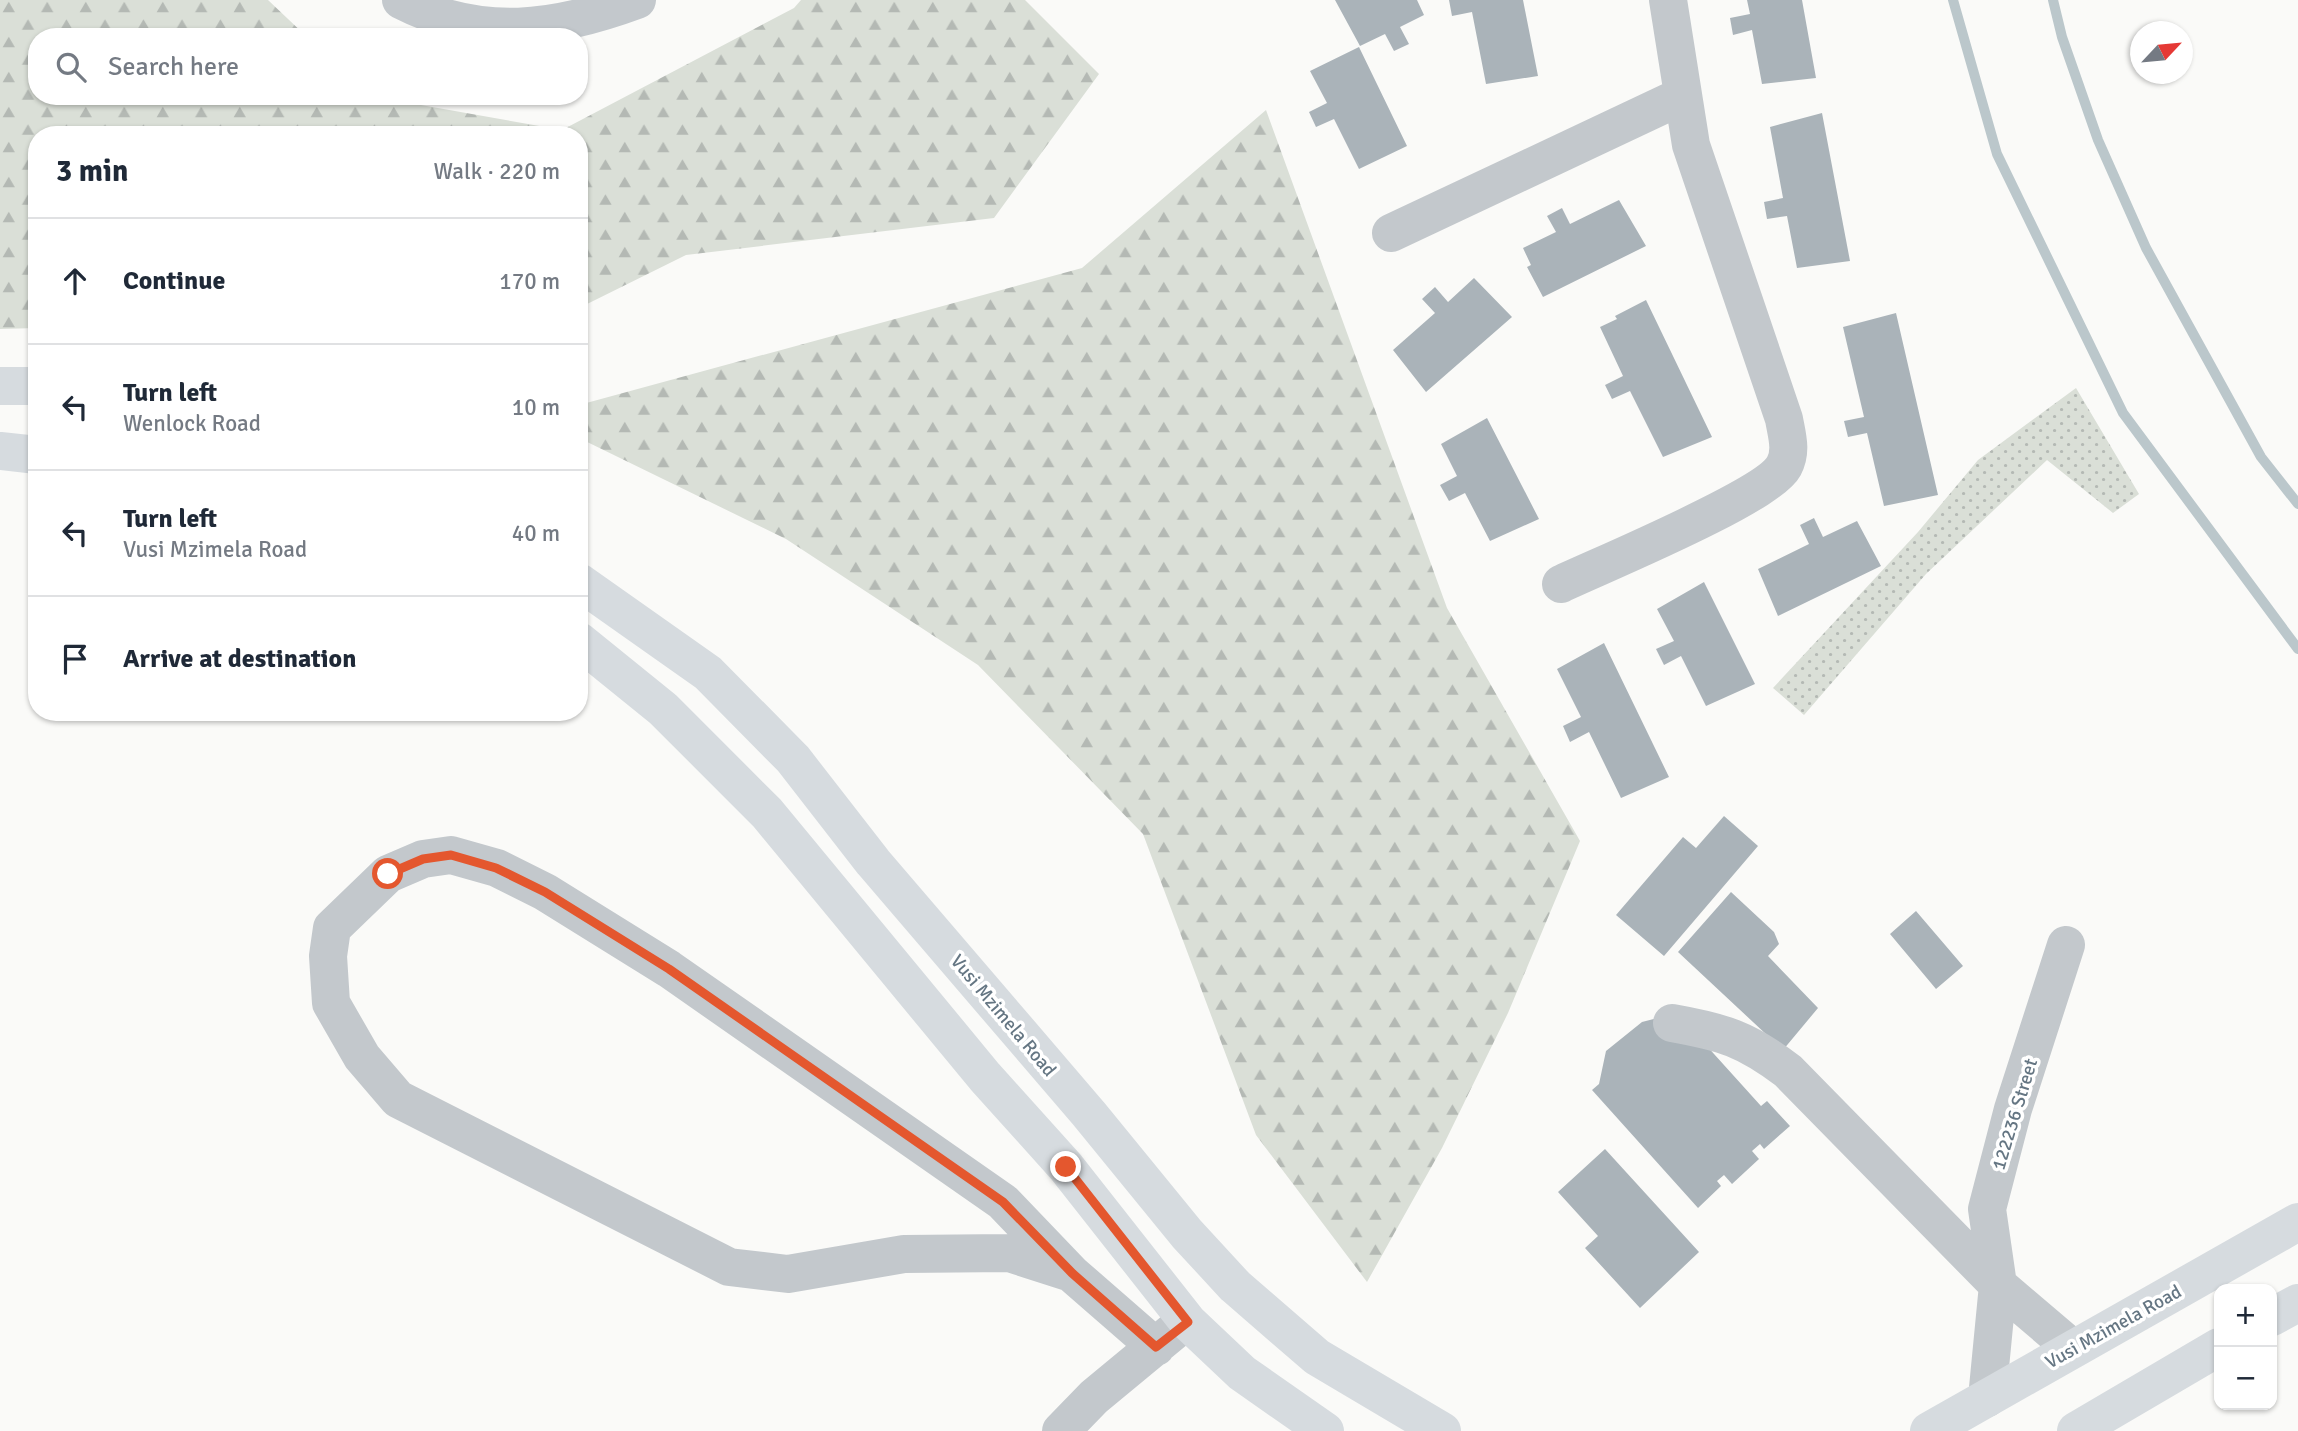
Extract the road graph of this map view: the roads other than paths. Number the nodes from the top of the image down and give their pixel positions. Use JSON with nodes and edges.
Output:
{"nodes":[{"id":1,"x":401,"y":0,"type":"edge"},
{"id":2,"x":637,"y":0,"type":"edge"},
{"id":3,"x":1668,"y":0,"type":"edge"},
{"id":4,"x":1682,"y":96,"type":"junction"},
{"id":5,"x":1391,"y":233,"type":"dead end"},
{"id":6,"x":0,"y":386,"type":"edge"},
{"id":7,"x":28,"y":386,"type":"edge"},
{"id":8,"x":0,"y":451,"type":"edge"},
{"id":9,"x":28,"y":454,"type":"edge"},
{"id":10,"x":1561,"y":584,"type":"dead end"},
{"id":11,"x":588,"y":588,"type":"edge"},
{"id":12,"x":588,"y":648,"type":"edge"},
{"id":13,"x":2066,"y":945,"type":"dead end"},
{"id":14,"x":1672,"y":1023,"type":"dead end"},
{"id":15,"x":2298,"y":1222,"type":"edge"},
{"id":16,"x":1072,"y":1273,"type":"junction"},
{"id":17,"x":1998,"y":1285,"type":"junction"},
{"id":18,"x":2298,"y":1303,"type":"edge"},
{"id":19,"x":2277,"y":1314,"type":"edge"},
{"id":20,"x":1188,"y":1322,"type":"junction"},
{"id":21,"x":1156,"y":1347,"type":"junction"},
{"id":22,"x":2072,"y":1348,"type":"junction"},
{"id":23,"x":2214,"y":1350,"type":"edge"},
{"id":24,"x":1987,"y":1398,"type":"junction"},
{"id":25,"x":1061,"y":1431,"type":"edge"},
{"id":26,"x":1325,"y":1431,"type":"edge"},
{"id":27,"x":1443,"y":1431,"type":"edge"},
{"id":28,"x":1929,"y":1431,"type":"edge"},
{"id":29,"x":2076,"y":1431,"type":"edge"}],
"edges":[{"from":1,"to":2,"type":"street"},
{"from":3,"to":4,"type":"street"},
{"from":4,"to":5,"type":"street"},
{"from":4,"to":10,"type":"street"},
{"from":6,"to":7,"type":"main road"},
{"from":8,"to":9,"type":"main road"},
{"from":11,"to":27,"type":"main road","name":"Vusi Mzimela Road"},
{"from":12,"to":20,"type":"main road"},
{"from":13,"to":17,"type":"street","name":"122236 Street"},
{"from":14,"to":17,"type":"street"},
{"from":15,"to":22,"type":"main road","name":"Vusi Mzimela Road"},
{"from":16,"to":16,"type":"street"},
{"from":16,"to":21,"type":"street"},
{"from":17,"to":22,"type":"street"},
{"from":17,"to":24,"type":"street","name":"122236 Street"},
{"from":18,"to":19,"type":"main road"},
{"from":20,"to":21,"type":"street"},
{"from":20,"to":26,"type":"main road"},
{"from":21,"to":25,"type":"street"},
{"from":22,"to":24,"type":"main road","name":"Vusi Mzimela Road"},
{"from":23,"to":29,"type":"main road"},
{"from":24,"to":28,"type":"main road","name":"Vusi Mzimela Road"}]}
